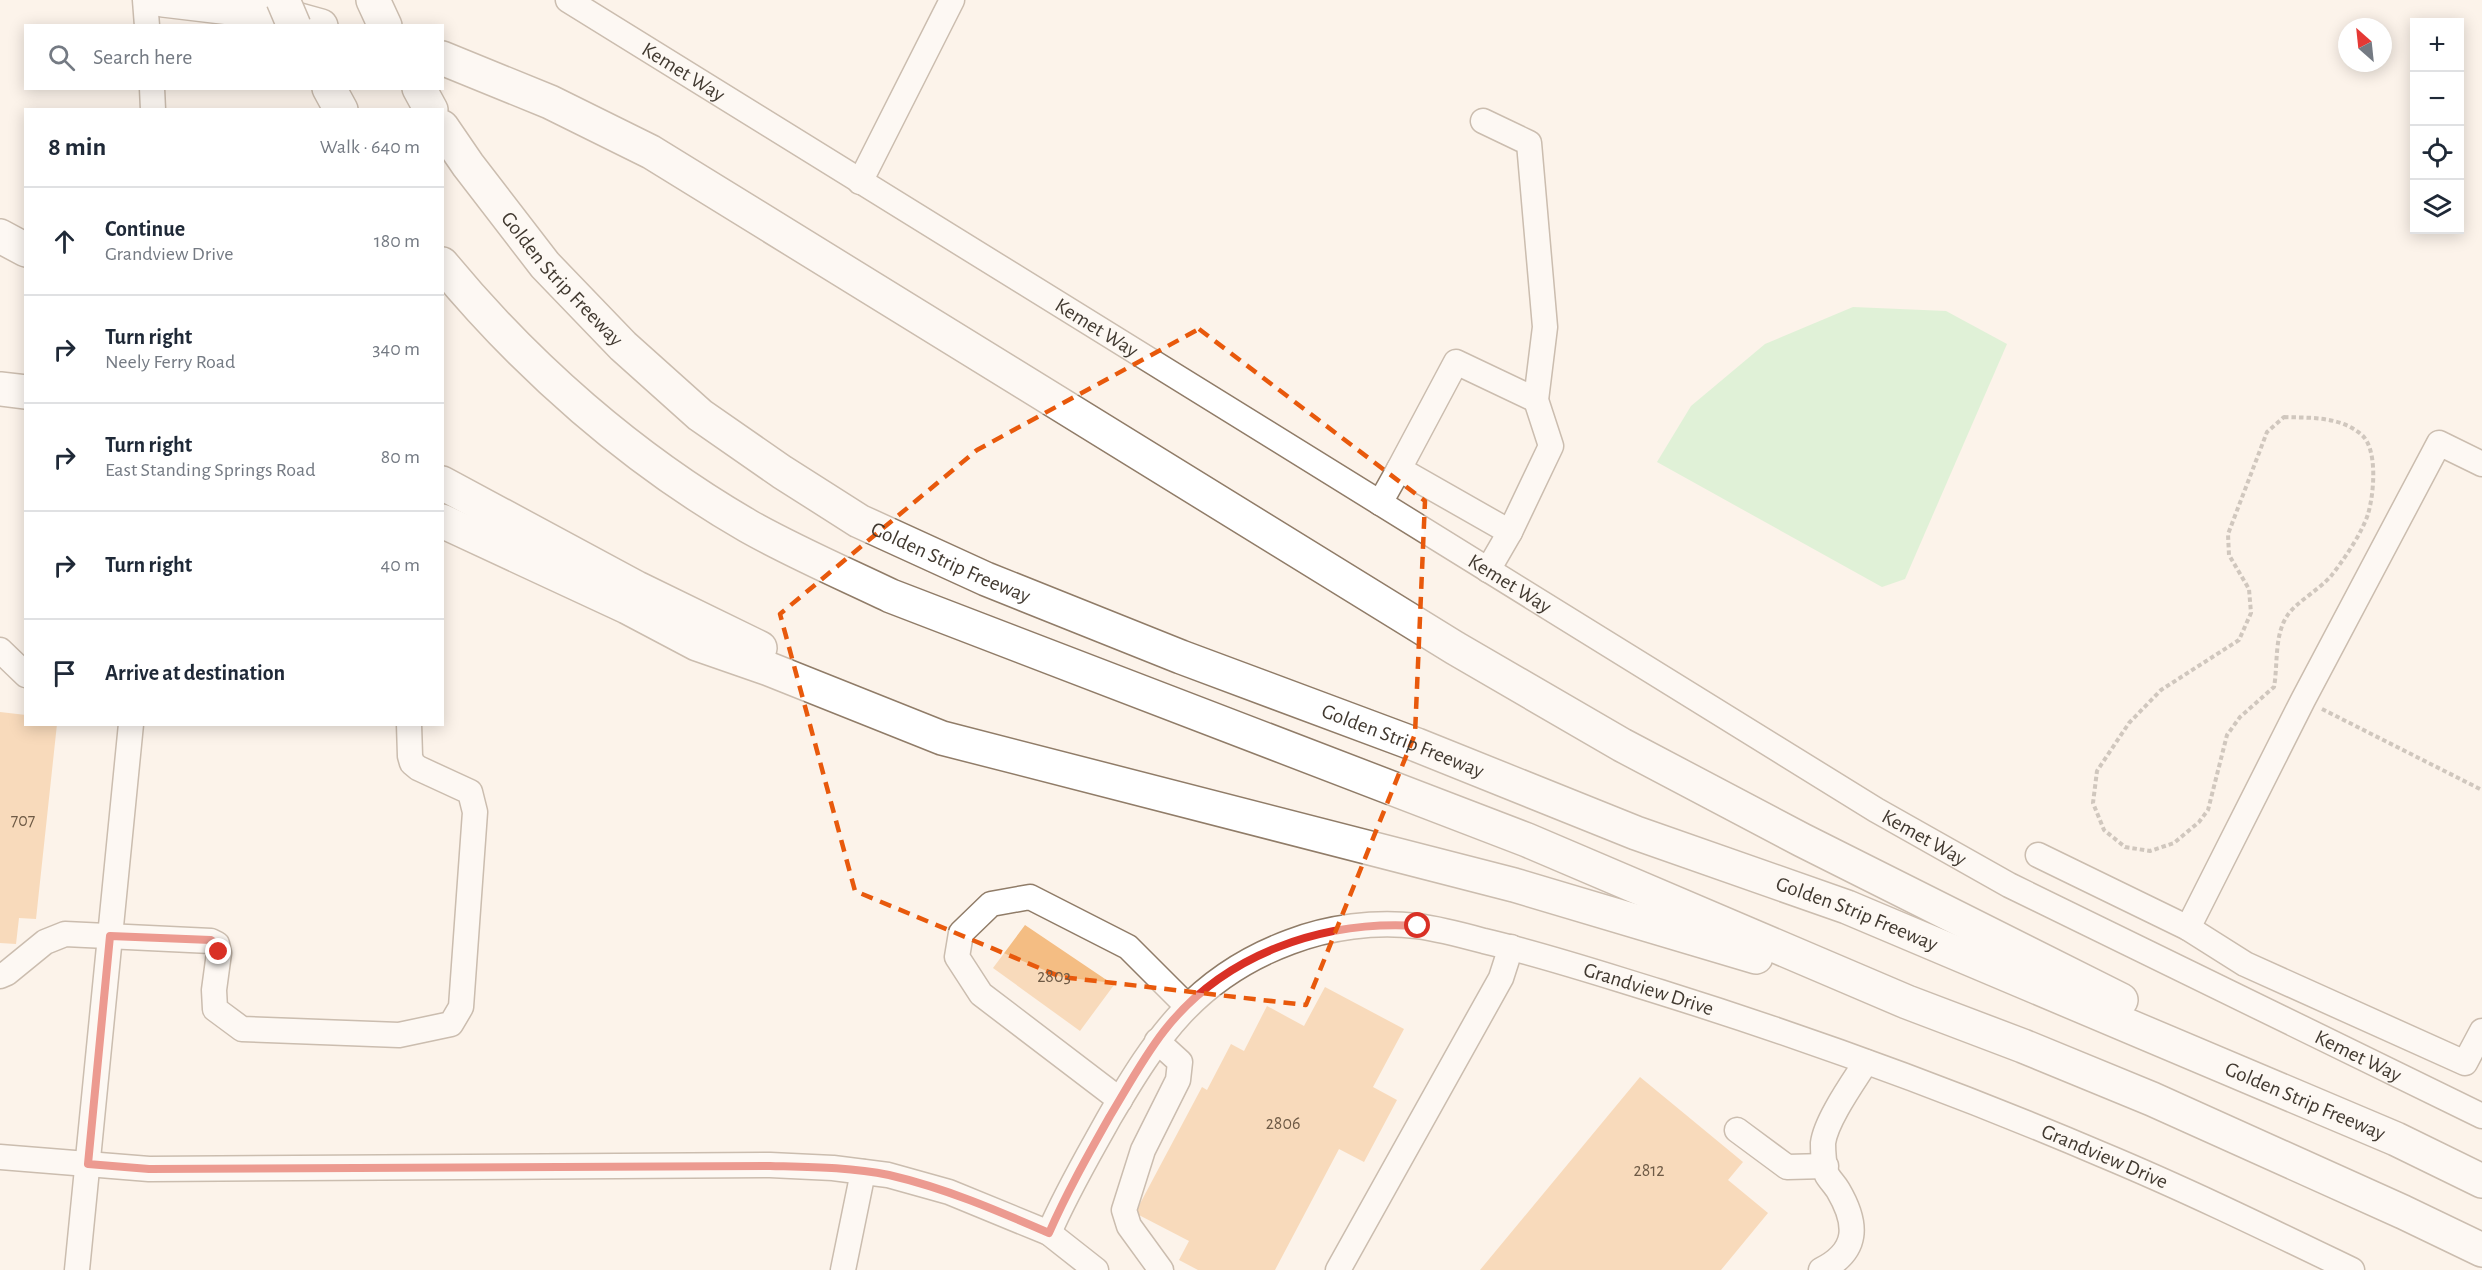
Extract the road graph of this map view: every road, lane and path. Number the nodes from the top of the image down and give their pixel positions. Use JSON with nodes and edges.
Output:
{"nodes":[{"id":1,"x":145,"y":0,"type":"edge"},
{"id":2,"x":163,"y":0,"type":"edge"},
{"id":3,"x":231,"y":0,"type":"edge"},
{"id":4,"x":373,"y":0,"type":"edge"},
{"id":5,"x":568,"y":0,"type":"edge"},
{"id":6,"x":952,"y":0,"type":"edge"},
{"id":7,"x":283,"y":13,"type":"edge"},
{"id":8,"x":147,"y":24,"type":"edge"},
{"id":9,"x":315,"y":24,"type":"edge"},
{"id":10,"x":384,"y":24,"type":"edge"},
{"id":11,"x":444,"y":59,"type":"edge"},
{"id":12,"x":152,"y":90,"type":"edge"},
{"id":13,"x":330,"y":90,"type":"edge"},
{"id":14,"x":420,"y":90,"type":"edge"},
{"id":15,"x":153,"y":108,"type":"edge"},
{"id":16,"x":340,"y":108,"type":"edge"},
{"id":17,"x":430,"y":108,"type":"edge"},
{"id":18,"x":1483,"y":121,"type":"dead end"},
{"id":19,"x":444,"y":130,"type":"edge"},
{"id":20,"x":860,"y":182,"type":"junction"},
{"id":21,"x":0,"y":236,"type":"edge"},
{"id":22,"x":24,"y":249,"type":"edge"},
{"id":23,"x":444,"y":266,"type":"edge"},
{"id":24,"x":0,"y":389,"type":"edge"},
{"id":25,"x":24,"y":392,"type":"edge"},
{"id":26,"x":1536,"y":400,"type":"junction"},
{"id":27,"x":2482,"y":464,"type":"edge"},
{"id":28,"x":1399,"y":469,"type":"junction"},
{"id":29,"x":444,"y":484,"type":"edge"},
{"id":30,"x":1380,"y":503,"type":"junction"},
{"id":31,"x":444,"y":522,"type":"edge"},
{"id":32,"x":1510,"y":532,"type":"junction"},
{"id":33,"x":1488,"y":570,"type":"junction"},
{"id":34,"x":0,"y":650,"type":"edge"},
{"id":35,"x":24,"y":673,"type":"edge"},
{"id":36,"x":2274,"y":687,"type":"junction"},
{"id":37,"x":2303,"y":700,"type":"junction"},
{"id":38,"x":131,"y":726,"type":"edge"},
{"id":39,"x":409,"y":726,"type":"edge"},
{"id":40,"x":942,"y":738,"type":"junction"},
{"id":41,"x":2482,"y":789,"type":"edge"},
{"id":42,"x":2038,"y":855,"type":"dead end"},
{"id":43,"x":2188,"y":928,"type":"junction"},
{"id":44,"x":110,"y":936,"type":"junction"},
{"id":45,"x":1510,"y":947,"type":"junction"},
{"id":46,"x":0,"y":976,"type":"edge"},
{"id":47,"x":1907,"y":1002,"type":"junction"},
{"id":48,"x":1187,"y":1006,"type":"junction"},
{"id":49,"x":2338,"y":1006,"type":"junction"},
{"id":50,"x":2390,"y":1030,"type":"junction"},
{"id":51,"x":2482,"y":1031,"type":"edge"},
{"id":52,"x":2319,"y":1036,"type":"junction"},
{"id":53,"x":1157,"y":1041,"type":"junction"},
{"id":54,"x":1866,"y":1062,"type":"junction"},
{"id":55,"x":2373,"y":1063,"type":"junction"},
{"id":56,"x":1120,"y":1100,"type":"junction"},
{"id":57,"x":2482,"y":1116,"type":"edge"},
{"id":58,"x":1737,"y":1130,"type":"dead end"},
{"id":59,"x":2396,"y":1138,"type":"junction"},
{"id":60,"x":0,"y":1156,"type":"edge"},
{"id":61,"x":88,"y":1164,"type":"junction"},
{"id":62,"x":1826,"y":1166,"type":"junction"},
{"id":63,"x":863,"y":1172,"type":"junction"},
{"id":64,"x":2482,"y":1181,"type":"edge"},
{"id":65,"x":1049,"y":1233,"type":"junction"},
{"id":66,"x":2482,"y":1251,"type":"edge"},
{"id":67,"x":77,"y":1270,"type":"edge"},
{"id":68,"x":843,"y":1270,"type":"edge"},
{"id":69,"x":1096,"y":1270,"type":"edge"},
{"id":70,"x":1161,"y":1270,"type":"edge"},
{"id":71,"x":1338,"y":1270,"type":"edge"},
{"id":72,"x":1821,"y":1270,"type":"edge"},
{"id":73,"x":2352,"y":1270,"type":"edge"}],
"edges":[{"from":1,"to":8,"type":"street"},
{"from":2,"to":7,"type":"highway"},
{"from":3,"to":7,"type":"highway"},
{"from":4,"to":10,"type":"highway"},
{"from":5,"to":20,"type":"street","name":"Kemet Way"},
{"from":6,"to":20,"type":"street"},
{"from":7,"to":9,"type":"highway"},
{"from":11,"to":59,"type":"highway"},
{"from":12,"to":15,"type":"street"},
{"from":13,"to":16,"type":"highway"},
{"from":14,"to":17,"type":"highway"},
{"from":18,"to":26,"type":"street"},
{"from":19,"to":59,"type":"highway","name":"Golden Strip Freeway"},
{"from":20,"to":30,"type":"street","name":"Kemet Way"},
{"from":21,"to":22,"type":"highway"},
{"from":23,"to":47,"type":"highway"},
{"from":24,"to":25,"type":"highway"},
{"from":26,"to":28,"type":"street"},
{"from":26,"to":32,"type":"street"},
{"from":27,"to":37,"type":"street"},
{"from":28,"to":30,"type":"street"},
{"from":28,"to":32,"type":"street"},
{"from":29,"to":40,"type":"highway"},
{"from":30,"to":33,"type":"street","name":"Kemet Way"},
{"from":31,"to":40,"type":"highway"},
{"from":32,"to":33,"type":"street"},
{"from":33,"to":52,"type":"street","name":"Kemet Way"},
{"from":34,"to":35,"type":"street"},
{"from":36,"to":36,"type":"path"},
{"from":36,"to":37,"type":"path"},
{"from":37,"to":41,"type":"path"},
{"from":37,"to":43,"type":"street"},
{"from":38,"to":44,"type":"street"},
{"from":39,"to":44,"type":"street"},
{"from":40,"to":47,"type":"highway"},
{"from":42,"to":43,"type":"street"},
{"from":43,"to":49,"type":"street"},
{"from":44,"to":46,"type":"street"},
{"from":44,"to":61,"type":"street"},
{"from":45,"to":48,"type":"street","name":"Grandview Drive"},
{"from":45,"to":54,"type":"street","name":"Grandview Drive"},
{"from":45,"to":71,"type":"street"},
{"from":47,"to":66,"type":"highway"},
{"from":48,"to":53,"type":"street","name":"Grandview Drive"},
{"from":48,"to":56,"type":"street"},
{"from":49,"to":50,"type":"street"},
{"from":49,"to":52,"type":"street"},
{"from":50,"to":51,"type":"street"},
{"from":50,"to":55,"type":"street"},
{"from":52,"to":55,"type":"street","name":"Kemet Way"},
{"from":53,"to":56,"type":"street","name":"Grandview Drive"},
{"from":53,"to":70,"type":"street"},
{"from":54,"to":62,"type":"street"},
{"from":54,"to":73,"type":"street","name":"Grandview Drive"},
{"from":55,"to":57,"type":"street","name":"Kemet Way"},
{"from":56,"to":65,"type":"street","name":"Grandview Drive"},
{"from":58,"to":62,"type":"street"},
{"from":59,"to":64,"type":"highway","name":"Golden Strip Freeway"},
{"from":60,"to":61,"type":"street"},
{"from":61,"to":63,"type":"street"},
{"from":61,"to":67,"type":"street"},
{"from":62,"to":72,"type":"street"},
{"from":63,"to":65,"type":"street"},
{"from":63,"to":68,"type":"street"},
{"from":65,"to":69,"type":"street"}]}
